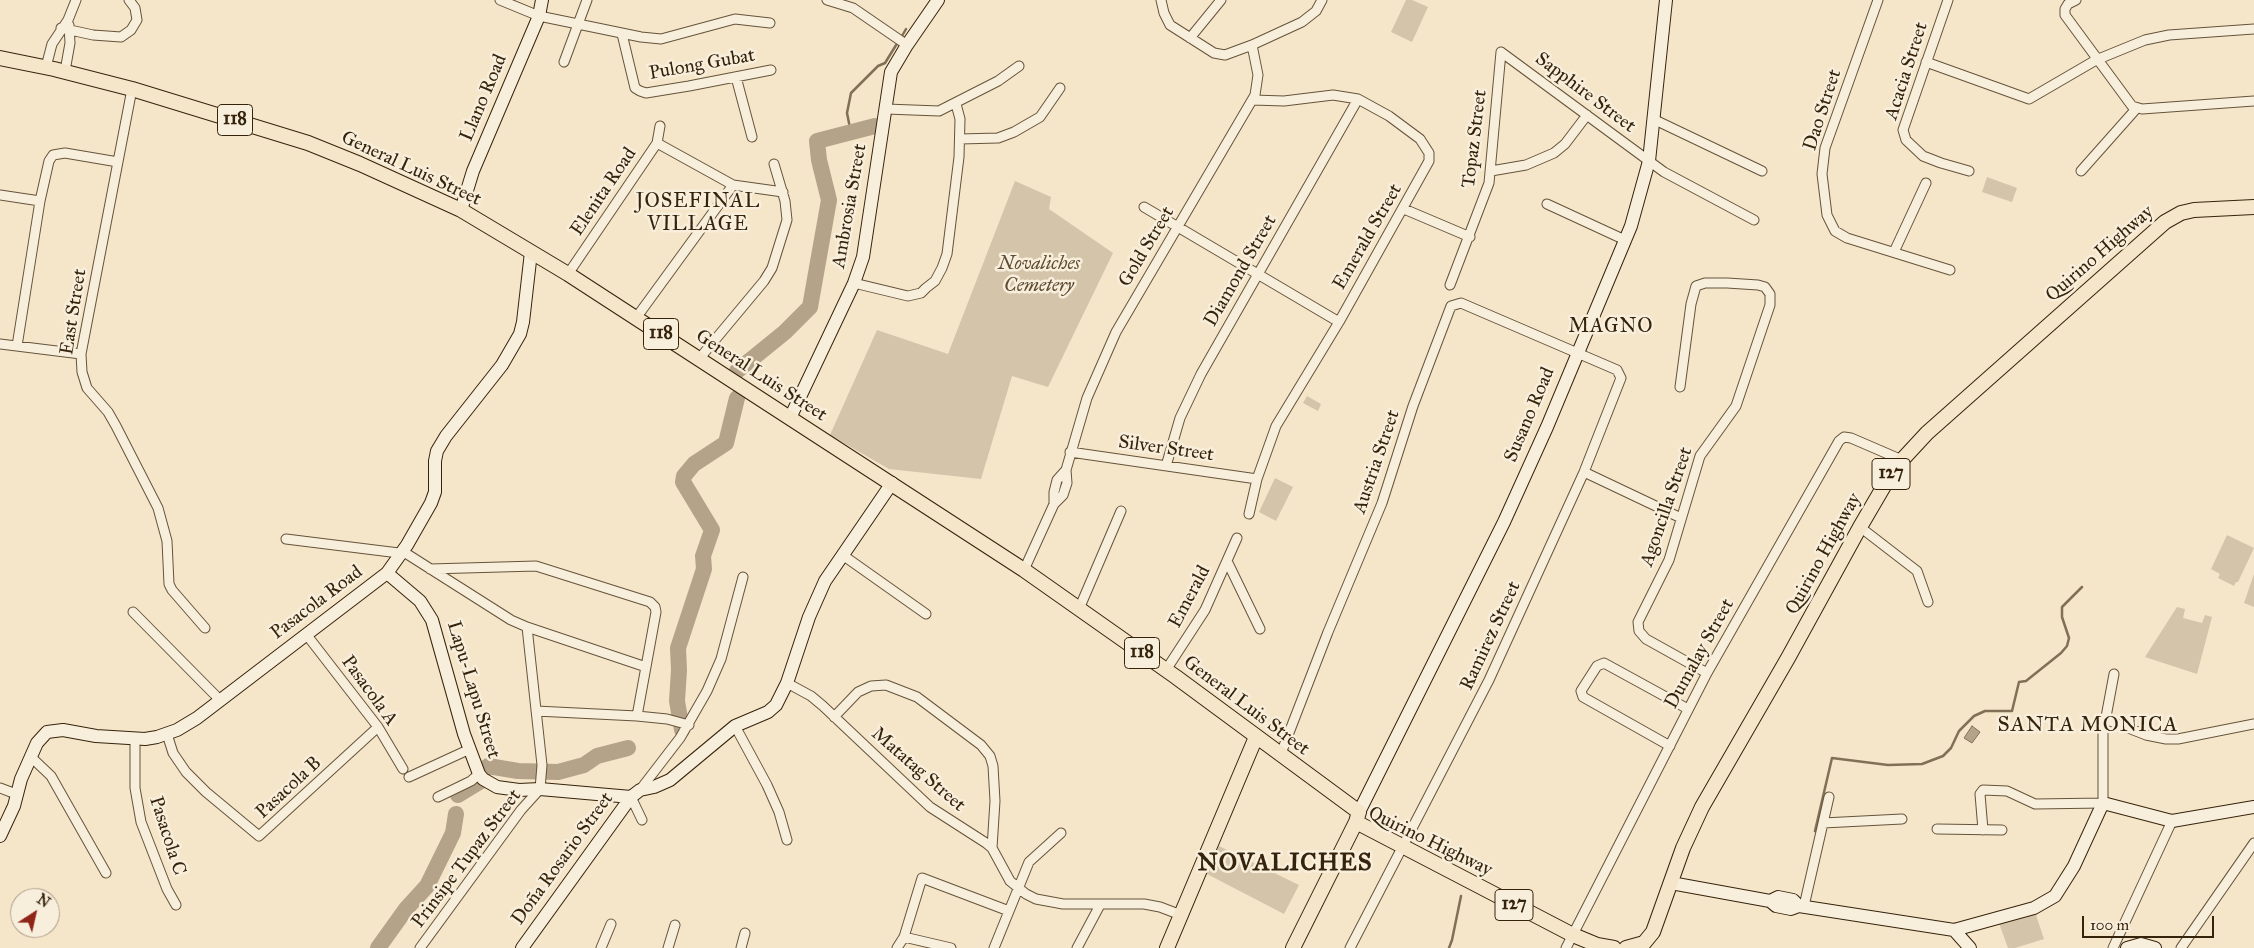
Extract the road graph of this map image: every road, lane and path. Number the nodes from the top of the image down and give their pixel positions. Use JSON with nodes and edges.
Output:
{"nodes":[{"id":1,"x":76,"y":0,"type":"edge"},
{"id":2,"x":129,"y":0,"type":"edge"},
{"id":3,"x":500,"y":0,"type":"edge"},
{"id":4,"x":542,"y":0,"type":"edge"},
{"id":5,"x":588,"y":0,"type":"edge"},
{"id":6,"x":827,"y":0,"type":"edge"},
{"id":7,"x":938,"y":0,"type":"edge"},
{"id":8,"x":1160,"y":0,"type":"edge"},
{"id":9,"x":1221,"y":0,"type":"edge"},
{"id":10,"x":1322,"y":0,"type":"edge"},
{"id":11,"x":1666,"y":0,"type":"edge"},
{"id":12,"x":1878,"y":0,"type":"edge"},
{"id":13,"x":1948,"y":0,"type":"edge"},
{"id":14,"x":2076,"y":0,"type":"edge"},
{"id":15,"x":855,"y":4,"type":"edge"},
{"id":16,"x":538,"y":16,"type":"junction"},
{"id":17,"x":770,"y":23,"type":"dead end"},
{"id":18,"x":577,"y":25,"type":"junction"},
{"id":19,"x":66,"y":29,"type":"junction"},
{"id":20,"x":2254,"y":29,"type":"edge"},
{"id":21,"x":622,"y":34,"type":"junction"},
{"id":22,"x":1190,"y":38,"type":"junction"},
{"id":23,"x":905,"y":43,"type":"junction"},
{"id":24,"x":1252,"y":46,"type":"junction"},
{"id":25,"x":1501,"y":52,"type":"joint"},
{"id":26,"x":0,"y":58,"type":"edge"},
{"id":27,"x":2096,"y":60,"type":"junction"},
{"id":28,"x":564,"y":62,"type":"dead end"},
{"id":29,"x":1926,"y":62,"type":"junction"},
{"id":30,"x":1019,"y":66,"type":"dead end"},
{"id":31,"x":46,"y":67,"type":"junction"},
{"id":32,"x":771,"y":70,"type":"dead end"},
{"id":33,"x":65,"y":71,"type":"junction"},
{"id":34,"x":736,"y":77,"type":"junction"},
{"id":35,"x":1060,"y":88,"type":"dead end"},
{"id":36,"x":132,"y":89,"type":"junction"},
{"id":37,"x":1358,"y":99,"type":"junction"},
{"id":38,"x":1253,"y":100,"type":"junction"},
{"id":39,"x":2254,"y":101,"type":"edge"},
{"id":40,"x":956,"y":104,"type":"junction"},
{"id":41,"x":886,"y":109,"type":"junction"},
{"id":42,"x":2136,"y":109,"type":"junction"},
{"id":43,"x":1587,"y":116,"type":"junction"},
{"id":44,"x":1653,"y":119,"type":"junction"},
{"id":45,"x":660,"y":126,"type":"dead end"},
{"id":46,"x":752,"y":137,"type":"dead end"},
{"id":47,"x":960,"y":139,"type":"junction"},
{"id":48,"x":658,"y":143,"type":"junction"},
{"id":49,"x":1649,"y":161,"type":"junction"},
{"id":50,"x":118,"y":162,"type":"junction"},
{"id":51,"x":774,"y":164,"type":"dead end"},
{"id":52,"x":1491,"y":171,"type":"junction"},
{"id":53,"x":1762,"y":171,"type":"dead end"},
{"id":54,"x":1969,"y":171,"type":"dead end"},
{"id":55,"x":2081,"y":171,"type":"dead end"},
{"id":56,"x":1926,"y":183,"type":"dead end"},
{"id":57,"x":733,"y":185,"type":"junction"},
{"id":58,"x":783,"y":192,"type":"junction"},
{"id":59,"x":0,"y":195,"type":"edge"},
{"id":60,"x":40,"y":201,"type":"junction"},
{"id":61,"x":1547,"y":204,"type":"dead end"},
{"id":62,"x":1144,"y":207,"type":"dead end"},
{"id":63,"x":2254,"y":207,"type":"edge"},
{"id":64,"x":1404,"y":208,"type":"junction"},
{"id":65,"x":461,"y":210,"type":"junction"},
{"id":66,"x":1754,"y":220,"type":"dead end"},
{"id":67,"x":1177,"y":227,"type":"junction"},
{"id":68,"x":1470,"y":237,"type":"junction"},
{"id":69,"x":1625,"y":240,"type":"junction"},
{"id":70,"x":531,"y":252,"type":"junction"},
{"id":71,"x":1894,"y":252,"type":"junction"},
{"id":72,"x":1950,"y":270,"type":"dead end"},
{"id":73,"x":568,"y":274,"type":"junction"},
{"id":74,"x":1258,"y":274,"type":"junction"},
{"id":75,"x":854,"y":283,"type":"junction"},
{"id":76,"x":1450,"y":285,"type":"dead end"},
{"id":77,"x":636,"y":318,"type":"junction"},
{"id":78,"x":1339,"y":322,"type":"junction"},
{"id":79,"x":0,"y":344,"type":"edge"},
{"id":80,"x":17,"y":346,"type":"junction"},
{"id":81,"x":1577,"y":352,"type":"junction"},
{"id":82,"x":81,"y":354,"type":"junction"},
{"id":83,"x":699,"y":359,"type":"junction"},
{"id":84,"x":1680,"y":387,"type":"dead end"},
{"id":85,"x":790,"y":418,"type":"junction"},
{"id":86,"x":1070,"y":452,"type":"junction"},
{"id":87,"x":1902,"y":460,"type":"junction"},
{"id":88,"x":1166,"y":466,"type":"junction"},
{"id":89,"x":1584,"y":472,"type":"junction"},
{"id":90,"x":1257,"y":479,"type":"junction"},
{"id":91,"x":892,"y":483,"type":"junction"},
{"id":92,"x":1121,"y":511,"type":"dead end"},
{"id":93,"x":1249,"y":514,"type":"dead end"},
{"id":94,"x":1681,"y":518,"type":"junction"},
{"id":95,"x":1860,"y":526,"type":"junction"},
{"id":96,"x":1237,"y":538,"type":"dead end"},
{"id":97,"x":286,"y":539,"type":"dead end"},
{"id":98,"x":402,"y":553,"type":"junction"},
{"id":99,"x":844,"y":556,"type":"junction"},
{"id":100,"x":1227,"y":561,"type":"junction"},
{"id":101,"x":430,"y":569,"type":"junction"},
{"id":102,"x":1024,"y":570,"type":"junction"},
{"id":103,"x":387,"y":573,"type":"junction"},
{"id":104,"x":743,"y":577,"type":"dead end"},
{"id":105,"x":1928,"y":602,"type":"dead end"},
{"id":106,"x":1079,"y":609,"type":"junction"},
{"id":107,"x":132,"y":612,"type":"dead end"},
{"id":108,"x":926,"y":614,"type":"dead end"},
{"id":109,"x":527,"y":627,"type":"junction"},
{"id":110,"x":205,"y":628,"type":"dead end"},
{"id":111,"x":1260,"y":629,"type":"dead end"},
{"id":112,"x":306,"y":634,"type":"junction"},
{"id":113,"x":646,"y":667,"type":"junction"},
{"id":114,"x":1166,"y":670,"type":"junction"},
{"id":115,"x":1707,"y":673,"type":"junction"},
{"id":116,"x":2114,"y":674,"type":"dead end"},
{"id":117,"x":787,"y":683,"type":"junction"},
{"id":118,"x":220,"y":700,"type":"junction"},
{"id":119,"x":1688,"y":709,"type":"junction"},
{"id":120,"x":536,"y":711,"type":"junction"},
{"id":121,"x":637,"y":716,"type":"junction"},
{"id":122,"x":834,"y":717,"type":"junction"},
{"id":123,"x":2105,"y":718,"type":"junction"},
{"id":124,"x":2254,"y":724,"type":"edge"},
{"id":125,"x":689,"y":725,"type":"junction"},
{"id":126,"x":735,"y":726,"type":"junction"},
{"id":127,"x":378,"y":728,"type":"junction"},
{"id":128,"x":167,"y":734,"type":"junction"},
{"id":129,"x":1256,"y":737,"type":"junction"},
{"id":130,"x":135,"y":742,"type":"junction"},
{"id":131,"x":1670,"y":746,"type":"junction"},
{"id":132,"x":470,"y":749,"type":"junction"},
{"id":133,"x":1280,"y":756,"type":"junction"},
{"id":134,"x":31,"y":758,"type":"junction"},
{"id":135,"x":479,"y":774,"type":"junction"},
{"id":136,"x":0,"y":788,"type":"edge"},
{"id":137,"x":540,"y":789,"type":"junction"},
{"id":138,"x":16,"y":794,"type":"junction"},
{"id":139,"x":635,"y":794,"type":"junction"},
{"id":140,"x":438,"y":797,"type":"dead end"},
{"id":141,"x":1828,"y":797,"type":"dead end"},
{"id":142,"x":2103,"y":803,"type":"junction"},
{"id":143,"x":2254,"y":807,"type":"edge"},
{"id":144,"x":1358,"y":817,"type":"junction"},
{"id":145,"x":1902,"y":819,"type":"dead end"},
{"id":146,"x":642,"y":820,"type":"dead end"},
{"id":147,"x":2172,"y":821,"type":"junction"},
{"id":148,"x":1823,"y":824,"type":"junction"},
{"id":149,"x":1937,"y":829,"type":"dead end"},
{"id":150,"x":1983,"y":830,"type":"junction"},
{"id":151,"x":2002,"y":830,"type":"dead end"},
{"id":152,"x":1061,"y":833,"type":"dead end"},
{"id":153,"x":0,"y":836,"type":"edge"},
{"id":154,"x":787,"y":840,"type":"dead end"},
{"id":155,"x":2254,"y":843,"type":"edge"},
{"id":156,"x":1402,"y":847,"type":"junction"},
{"id":157,"x":992,"y":848,"type":"junction"},
{"id":158,"x":106,"y":874,"type":"dead end"},
{"id":159,"x":1671,"y":883,"type":"junction"},
{"id":160,"x":1018,"y":889,"type":"junction"},
{"id":161,"x":176,"y":905,"type":"dead end"},
{"id":162,"x":1100,"y":905,"type":"junction"},
{"id":163,"x":1801,"y":906,"type":"junction"},
{"id":164,"x":1009,"y":911,"type":"junction"},
{"id":165,"x":1181,"y":915,"type":"junction"},
{"id":166,"x":611,"y":924,"type":"dead end"},
{"id":167,"x":674,"y":925,"type":"dead end"},
{"id":168,"x":1954,"y":930,"type":"junction"},
{"id":169,"x":745,"y":933,"type":"dead end"},
{"id":170,"x":904,"y":937,"type":"junction"},
{"id":171,"x":1569,"y":942,"type":"edge"},
{"id":172,"x":1645,"y":945,"type":"edge"},
{"id":173,"x":420,"y":948,"type":"edge"},
{"id":174,"x":522,"y":948,"type":"edge"},
{"id":175,"x":600,"y":948,"type":"edge"},
{"id":176,"x":668,"y":948,"type":"edge"},
{"id":177,"x":741,"y":948,"type":"edge"},
{"id":178,"x":897,"y":948,"type":"edge"},
{"id":179,"x":951,"y":948,"type":"edge"},
{"id":180,"x":994,"y":948,"type":"edge"},
{"id":181,"x":1077,"y":948,"type":"edge"},
{"id":182,"x":1167,"y":948,"type":"edge"},
{"id":183,"x":1293,"y":948,"type":"edge"},
{"id":184,"x":1350,"y":948,"type":"edge"},
{"id":185,"x":1614,"y":948,"type":"edge"},
{"id":186,"x":1626,"y":948,"type":"edge"},
{"id":187,"x":1970,"y":948,"type":"edge"},
{"id":188,"x":2113,"y":948,"type":"edge"},
{"id":189,"x":2127,"y":948,"type":"edge"},
{"id":190,"x":2155,"y":948,"type":"edge"},
{"id":191,"x":2181,"y":948,"type":"edge"}],
"edges":[{"from":1,"to":19,"type":"street"},
{"from":2,"to":19,"type":"street"},
{"from":3,"to":16,"type":"street"},
{"from":4,"to":16,"type":"street","name":"Llano Road"},
{"from":5,"to":18,"type":"street"},
{"from":6,"to":15,"type":"street"},
{"from":7,"to":23,"type":"street","name":"Ambrosia Street"},
{"from":8,"to":22,"type":"street"},
{"from":9,"to":22,"type":"street"},
{"from":10,"to":24,"type":"street"},
{"from":11,"to":44,"type":"street","name":"Susano Road"},
{"from":12,"to":71,"type":"street","name":"Dao Street"},
{"from":13,"to":29,"type":"street","name":"Acacia Street"},
{"from":14,"to":27,"type":"street"},
{"from":15,"to":23,"type":"street"},
{"from":16,"to":18,"type":"street"},
{"from":16,"to":65,"type":"street","name":"Llano Road"},
{"from":17,"to":21,"type":"street"},
{"from":18,"to":21,"type":"street"},
{"from":18,"to":28,"type":"street"},
{"from":19,"to":31,"type":"street"},
{"from":19,"to":33,"type":"street"},
{"from":20,"to":27,"type":"street"},
{"from":21,"to":34,"type":"street","name":"Pulong Gubat"},
{"from":22,"to":24,"type":"street"},
{"from":23,"to":41,"type":"street","name":"Ambrosia Street"},
{"from":24,"to":38,"type":"street","name":"Gold Street"},
{"from":25,"to":43,"type":"street","name":"Sapphire Street"},
{"from":25,"to":52,"type":"street","name":"Topaz Street"},
{"from":26,"to":31,"type":"main road","name":"General Luis Street","number":"118"},
{"from":27,"to":29,"type":"street"},
{"from":27,"to":42,"type":"street"},
{"from":29,"to":54,"type":"street","name":"Acacia Street"},
{"from":30,"to":40,"type":"street"},
{"from":31,"to":33,"type":"main road","name":"General Luis Street","number":"118"},
{"from":32,"to":34,"type":"street","name":"Pulong Gubat"},
{"from":33,"to":36,"type":"main road","name":"General Luis Street","number":"118"},
{"from":34,"to":46,"type":"street"},
{"from":35,"to":47,"type":"street"},
{"from":36,"to":50,"type":"street","name":"East Street"},
{"from":36,"to":65,"type":"main road","name":"General Luis Street","number":"118"},
{"from":37,"to":38,"type":"street","name":"Emerald Street"},
{"from":37,"to":64,"type":"street","name":"Emerald Street"},
{"from":37,"to":74,"type":"street","name":"Diamond Street"},
{"from":38,"to":67,"type":"street","name":"Gold Street"},
{"from":39,"to":42,"type":"street"},
{"from":40,"to":41,"type":"street"},
{"from":40,"to":47,"type":"street"},
{"from":41,"to":75,"type":"street","name":"Ambrosia Street"},
{"from":42,"to":55,"type":"street"},
{"from":43,"to":49,"type":"street","name":"Sapphire Street"},
{"from":43,"to":52,"type":"street"},
{"from":44,"to":49,"type":"street","name":"Susano Road"},
{"from":44,"to":53,"type":"street"},
{"from":45,"to":48,"type":"street","name":"Elenita Road"},
{"from":47,"to":75,"type":"street"},
{"from":48,"to":57,"type":"street"},
{"from":48,"to":73,"type":"street","name":"Elenita Road"},
{"from":49,"to":66,"type":"street","name":"Sapphire Street"},
{"from":49,"to":69,"type":"street","name":"Susano Road"},
{"from":50,"to":60,"type":"street"},
{"from":50,"to":82,"type":"street","name":"East Street"},
{"from":51,"to":58,"type":"street"},
{"from":52,"to":68,"type":"street","name":"Topaz Street"},
{"from":56,"to":71,"type":"street"},
{"from":57,"to":58,"type":"street"},
{"from":57,"to":77,"type":"street"},
{"from":58,"to":83,"type":"street"},
{"from":59,"to":60,"type":"street"},
{"from":60,"to":80,"type":"street"},
{"from":61,"to":69,"type":"street"},
{"from":62,"to":67,"type":"street"},
{"from":63,"to":87,"type":"main road","name":"Quirino Highway","number":"127"},
{"from":64,"to":68,"type":"street"},
{"from":64,"to":78,"type":"street","name":"Emerald Street"},
{"from":65,"to":70,"type":"main road","name":"General Luis Street","number":"118"},
{"from":67,"to":74,"type":"street"},
{"from":67,"to":86,"type":"street","name":"Gold Street"},
{"from":68,"to":76,"type":"street","name":"Topaz Street"},
{"from":69,"to":81,"type":"street","name":"Susano Road"},
{"from":70,"to":73,"type":"main road","name":"General Luis Street","number":"118"},
{"from":70,"to":98,"type":"street","name":"Pasacola Road"},
{"from":71,"to":72,"type":"street","name":"Dao Street"},
{"from":73,"to":77,"type":"main road","name":"General Luis Street","number":"118"},
{"from":74,"to":78,"type":"street"},
{"from":74,"to":88,"type":"street","name":"Diamond Street"},
{"from":75,"to":85,"type":"street","name":"Ambrosia Street"},
{"from":77,"to":83,"type":"main road","name":"General Luis Street","number":"118"},
{"from":78,"to":90,"type":"street","name":"Emerald Street"},
{"from":79,"to":80,"type":"street"},
{"from":80,"to":82,"type":"street"},
{"from":81,"to":89,"type":"street","name":"Ramirez Street"},
{"from":81,"to":133,"type":"street","name":"Austria Street"},
{"from":81,"to":144,"type":"street","name":"Susano Road"},
{"from":82,"to":110,"type":"street","name":"East Street"},
{"from":83,"to":85,"type":"main road","name":"General Luis Street","number":"118"},
{"from":84,"to":94,"type":"street","name":"Agoncilla Street"},
{"from":85,"to":91,"type":"main road","name":"General Luis Street","number":"118"},
{"from":86,"to":88,"type":"street","name":"Silver Street"},
{"from":86,"to":102,"type":"street","name":"Gold Street"},
{"from":87,"to":95,"type":"main road","name":"Quirino Highway","number":"127"},
{"from":87,"to":115,"type":"street","name":"Dumalay Street"},
{"from":88,"to":90,"type":"street","name":"Silver Street"},
{"from":89,"to":94,"type":"street"},
{"from":89,"to":156,"type":"street","name":"Ramirez Street"},
{"from":90,"to":93,"type":"street","name":"Emerald Street"},
{"from":91,"to":99,"type":"street","name":"Doña Rosario Street"},
{"from":91,"to":102,"type":"main road","name":"General Luis Street","number":"118"},
{"from":92,"to":106,"type":"street"},
{"from":94,"to":115,"type":"street","name":"Agoncilla Street"},
{"from":95,"to":105,"type":"street"},
{"from":95,"to":159,"type":"main road","name":"Quirino Highway","number":"127"},
{"from":96,"to":100,"type":"street","name":"Emerald"},
{"from":97,"to":98,"type":"street"},
{"from":98,"to":101,"type":"street"},
{"from":98,"to":103,"type":"street","name":"Pasacola Road"},
{"from":99,"to":108,"type":"street"},
{"from":99,"to":117,"type":"street","name":"Doña Rosario Street"},
{"from":100,"to":111,"type":"street"},
{"from":100,"to":114,"type":"street","name":"Emerald"},
{"from":101,"to":109,"type":"street"},
{"from":101,"to":113,"type":"street"},
{"from":102,"to":106,"type":"main road","name":"General Luis Street","number":"118"},
{"from":103,"to":112,"type":"street","name":"Pasacola Road"},
{"from":103,"to":132,"type":"street","name":"Lapu-Lapu Street"},
{"from":104,"to":125,"type":"street"},
{"from":106,"to":114,"type":"main road","name":"General Luis Street","number":"118"},
{"from":107,"to":118,"type":"street"},
{"from":109,"to":113,"type":"street"},
{"from":109,"to":120,"type":"street"},
{"from":112,"to":118,"type":"street","name":"Pasacola Road"},
{"from":112,"to":127,"type":"street","name":"Pasacola A"},
{"from":113,"to":121,"type":"street"},
{"from":114,"to":129,"type":"main road","name":"General Luis Street","number":"118"},
{"from":115,"to":119,"type":"street","name":"Dumalay Street"},
{"from":116,"to":123,"type":"street"},
{"from":117,"to":122,"type":"street","name":"Matatag Street"},
{"from":117,"to":126,"type":"street","name":"Doña Rosario Street"},
{"from":118,"to":128,"type":"street","name":"Pasacola Road"},
{"from":119,"to":131,"type":"street","name":"Dumalay Street"},
{"from":119,"to":131,"type":"street"},
{"from":120,"to":121,"type":"street"},
{"from":120,"to":137,"type":"street"},
{"from":121,"to":125,"type":"street"},
{"from":122,"to":157,"type":"street","name":"Matatag Street"},
{"from":122,"to":157,"type":"street"},
{"from":123,"to":124,"type":"street"},
{"from":123,"to":142,"type":"street"},
{"from":125,"to":139,"type":"street"},
{"from":126,"to":139,"type":"street","name":"Doña Rosario Street"},
{"from":126,"to":154,"type":"street"},
{"from":127,"to":128,"type":"street","name":"Pasacola B"},
{"from":127,"to":132,"type":"street","name":"Pasacola A"},
{"from":128,"to":130,"type":"street","name":"Pasacola Road"},
{"from":129,"to":133,"type":"main road","name":"General Luis Street","number":"118"},
{"from":129,"to":165,"type":"main road"},
{"from":130,"to":134,"type":"street","name":"Pasacola Road"},
{"from":130,"to":161,"type":"street","name":"Pasacola C"},
{"from":131,"to":171,"type":"street","name":"Dumalay Street"},
{"from":132,"to":135,"type":"street","name":"Lapu-Lapu Street"},
{"from":133,"to":144,"type":"main road","name":"General Luis Street","number":"118"},
{"from":134,"to":138,"type":"street","name":"Pasacola Road"},
{"from":134,"to":158,"type":"street"},
{"from":135,"to":137,"type":"street","name":"Lapu-Lapu Street"},
{"from":135,"to":140,"type":"street"},
{"from":136,"to":138,"type":"street"},
{"from":137,"to":139,"type":"street","name":"Lapu-Lapu Street"},
{"from":137,"to":173,"type":"street","name":"Prinsipe Tupaz Street"},
{"from":138,"to":153,"type":"street","name":"Pasacola Road"},
{"from":139,"to":146,"type":"street"},
{"from":139,"to":174,"type":"street","name":"Doña Rosario Street"},
{"from":141,"to":148,"type":"street"},
{"from":142,"to":147,"type":"street"},
{"from":142,"to":150,"type":"street"},
{"from":142,"to":168,"type":"street"},
{"from":143,"to":147,"type":"street"},
{"from":144,"to":156,"type":"main road","name":"Quirino Highway","number":"127"},
{"from":144,"to":183,"type":"main road","name":"Quirino Highway"},
{"from":145,"to":148,"type":"street"},
{"from":147,"to":188,"type":"street"},
{"from":148,"to":163,"type":"street"},
{"from":149,"to":150,"type":"street"},
{"from":150,"to":151,"type":"street"},
{"from":152,"to":160,"type":"street"},
{"from":155,"to":191,"type":"street"},
{"from":156,"to":171,"type":"main road","name":"Quirino Highway","number":"127"},
{"from":156,"to":184,"type":"street","name":"Ramirez Street"},
{"from":157,"to":160,"type":"street","name":"Matatag Street"},
{"from":159,"to":163,"type":"street"},
{"from":159,"to":172,"type":"main road","name":"Quirino Highway","number":"127"},
{"from":160,"to":162,"type":"street"},
{"from":160,"to":164,"type":"street"},
{"from":162,"to":165,"type":"street"},
{"from":162,"to":181,"type":"street"},
{"from":163,"to":168,"type":"street"},
{"from":164,"to":170,"type":"street"},
{"from":164,"to":180,"type":"street"},
{"from":165,"to":182,"type":"main road"},
{"from":166,"to":175,"type":"street"},
{"from":167,"to":176,"type":"street"},
{"from":168,"to":187,"type":"street"},
{"from":169,"to":177,"type":"street"},
{"from":170,"to":178,"type":"street"},
{"from":170,"to":179,"type":"street"},
{"from":171,"to":185,"type":"main road","name":"Quirino Highway","number":"127"},
{"from":172,"to":186,"type":"main road","name":"Quirino Highway","number":"127"},
{"from":189,"to":190,"type":"street"}]}
